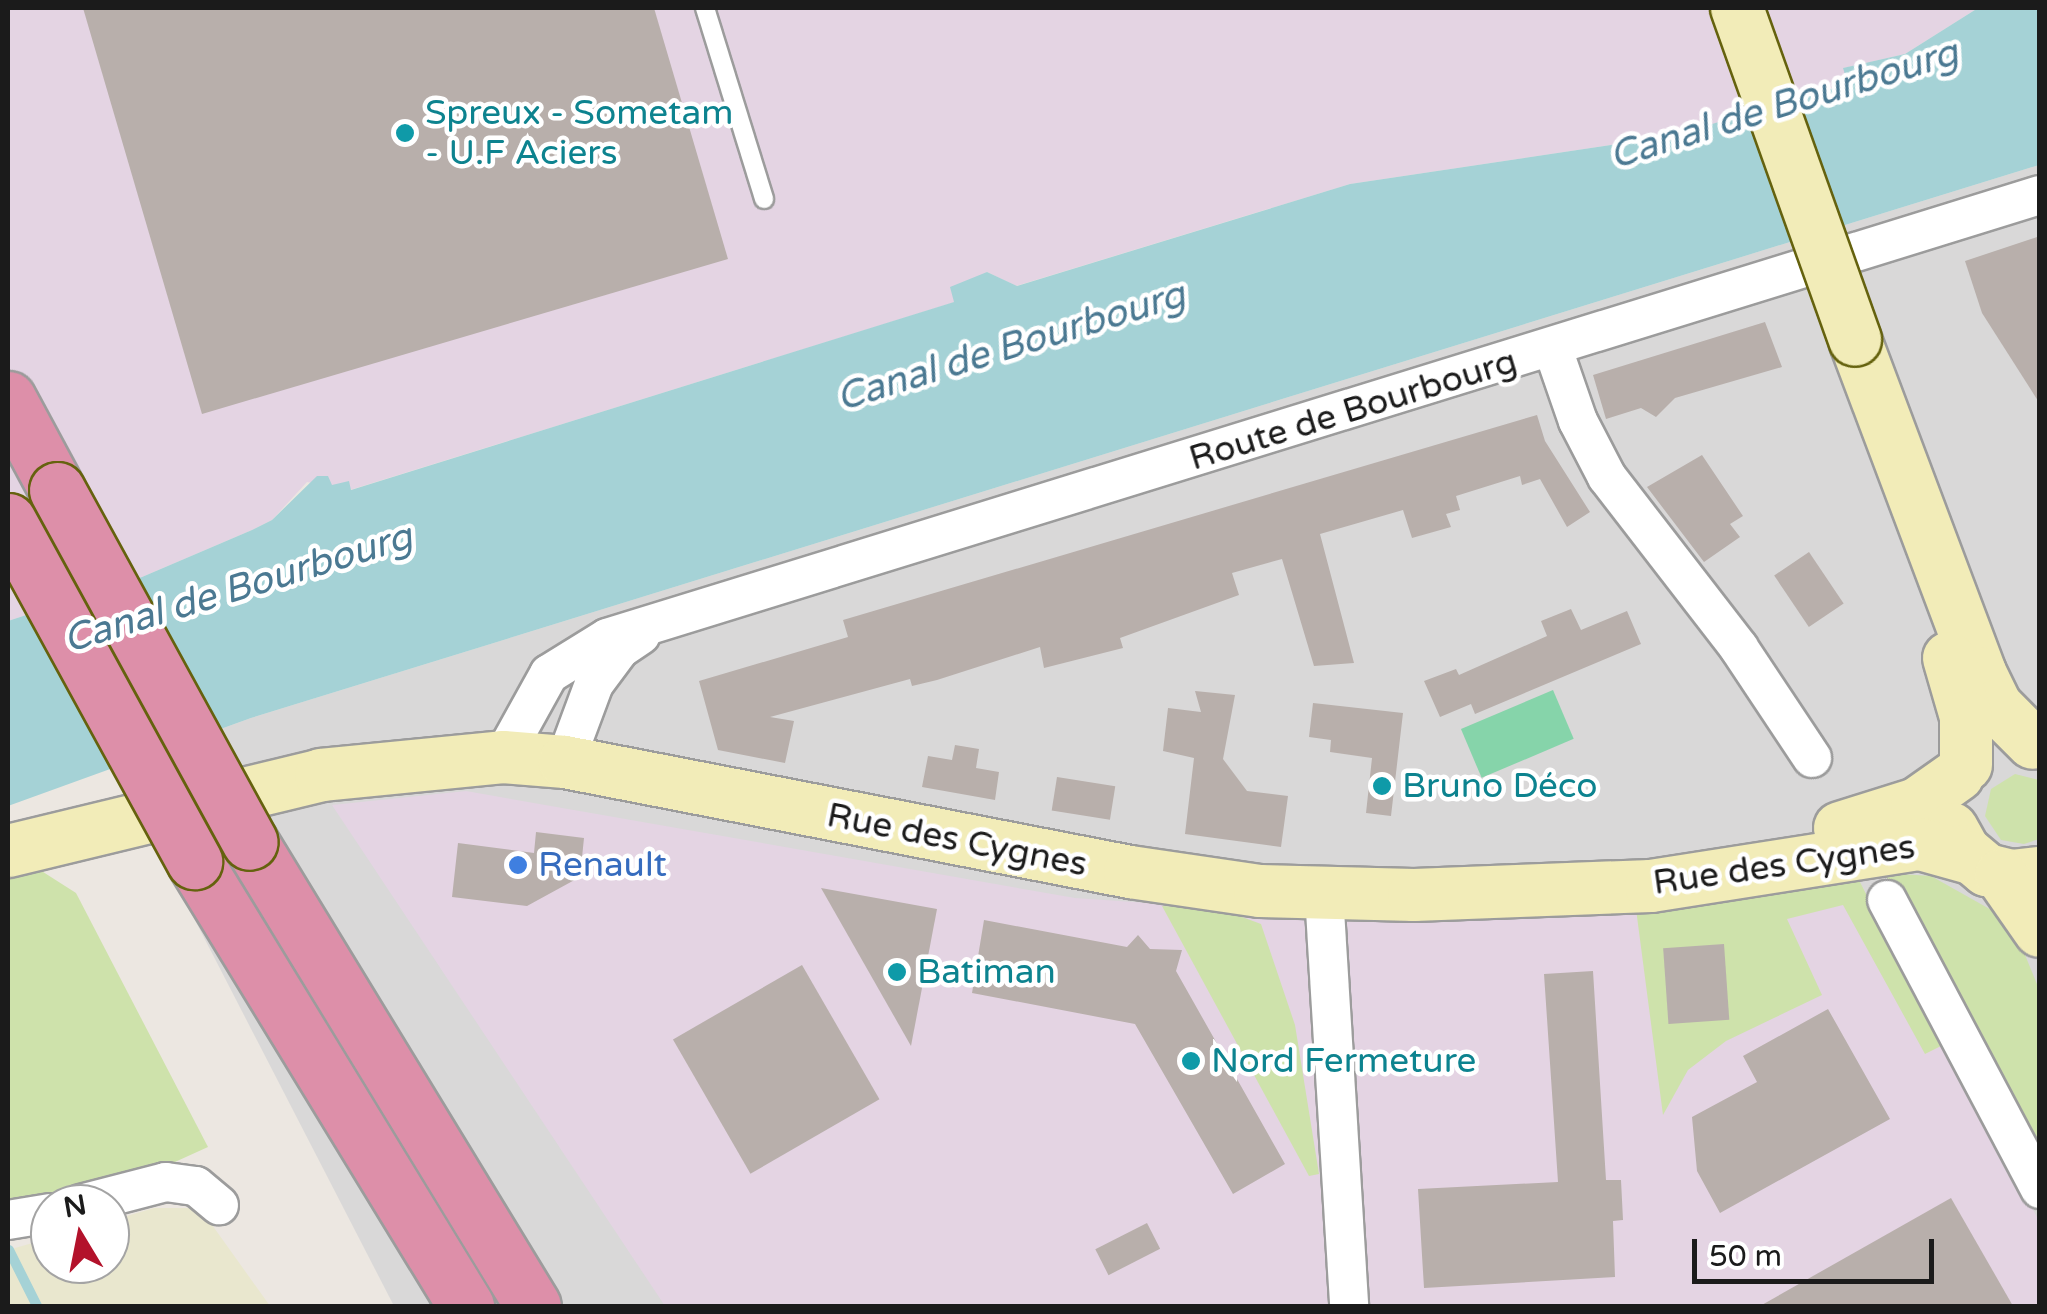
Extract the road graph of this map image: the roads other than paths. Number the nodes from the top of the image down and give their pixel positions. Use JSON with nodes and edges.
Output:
{"nodes":[{"id":1,"x":706,"y":8,"type":"edge"},
{"id":2,"x":1736,"y":8,"type":"edge"},
{"id":3,"x":2040,"y":195,"type":"edge"},
{"id":4,"x":764,"y":199,"type":"dead end"},
{"id":5,"x":1855,"y":340,"type":"junction"},
{"id":6,"x":1553,"y":348,"type":"junction"},
{"id":7,"x":8,"y":399,"type":"edge"},
{"id":8,"x":8,"y":521,"type":"edge"},
{"id":9,"x":666,"y":621,"type":"junction"},
{"id":10,"x":2036,"y":744,"type":"edge"},
{"id":11,"x":504,"y":757,"type":"junction"},
{"id":12,"x":1812,"y":758,"type":"dead end"},
{"id":13,"x":565,"y":762,"type":"junction"},
{"id":14,"x":1962,"y":770,"type":"junction"},
{"id":15,"x":8,"y":851,"type":"edge"},
{"id":16,"x":2004,"y":869,"type":"edge"},
{"id":17,"x":1324,"y":894,"type":"junction"},
{"id":18,"x":1414,"y":895,"type":"junction"},
{"id":19,"x":1887,"y":900,"type":"dead end"},
{"id":20,"x":2040,"y":932,"type":"edge"},
{"id":21,"x":2040,"y":1189,"type":"edge"},
{"id":22,"x":130,"y":1191,"type":"edge"},
{"id":23,"x":219,"y":1205,"type":"dead end"},
{"id":24,"x":466,"y":1306,"type":"edge"},
{"id":25,"x":533,"y":1306,"type":"edge"},
{"id":26,"x":1348,"y":1306,"type":"edge"}],
"edges":[{"from":1,"to":4,"type":"lane"},
{"from":2,"to":5,"type":"main road","bridge":true},
{"from":3,"to":6,"type":"street","name":"Route de Bourbourg"},
{"from":5,"to":10,"type":"main road"},
{"from":5,"to":14,"type":"main road"},
{"from":6,"to":9,"type":"street","name":"Route de Bourbourg"},
{"from":6,"to":12,"type":"street"},
{"from":7,"to":25,"type":"highway","bridge":true},
{"from":8,"to":24,"type":"highway","bridge":true},
{"from":9,"to":11,"type":"street","name":"Route de Bourbourg"},
{"from":9,"to":13,"type":"street","name":"Route de Bourbourg"},
{"from":10,"to":14,"type":"main road","name":"Rue des Cygnes"},
{"from":11,"to":13,"type":"main road","name":"Rue des Cygnes"},
{"from":11,"to":15,"type":"main road","name":"Rue des Cygnes"},
{"from":13,"to":17,"type":"main road","name":"Rue des Cygnes"},
{"from":14,"to":16,"type":"main road"},
{"from":14,"to":18,"type":"main road","name":"Rue des Cygnes"},
{"from":16,"to":18,"type":"main road","name":"Rue des Cygnes"},
{"from":16,"to":20,"type":"main road"},
{"from":17,"to":18,"type":"main road","name":"Rue des Cygnes"},
{"from":17,"to":26,"type":"street"},
{"from":19,"to":21,"type":"street"},
{"from":22,"to":23,"type":"street"}]}
